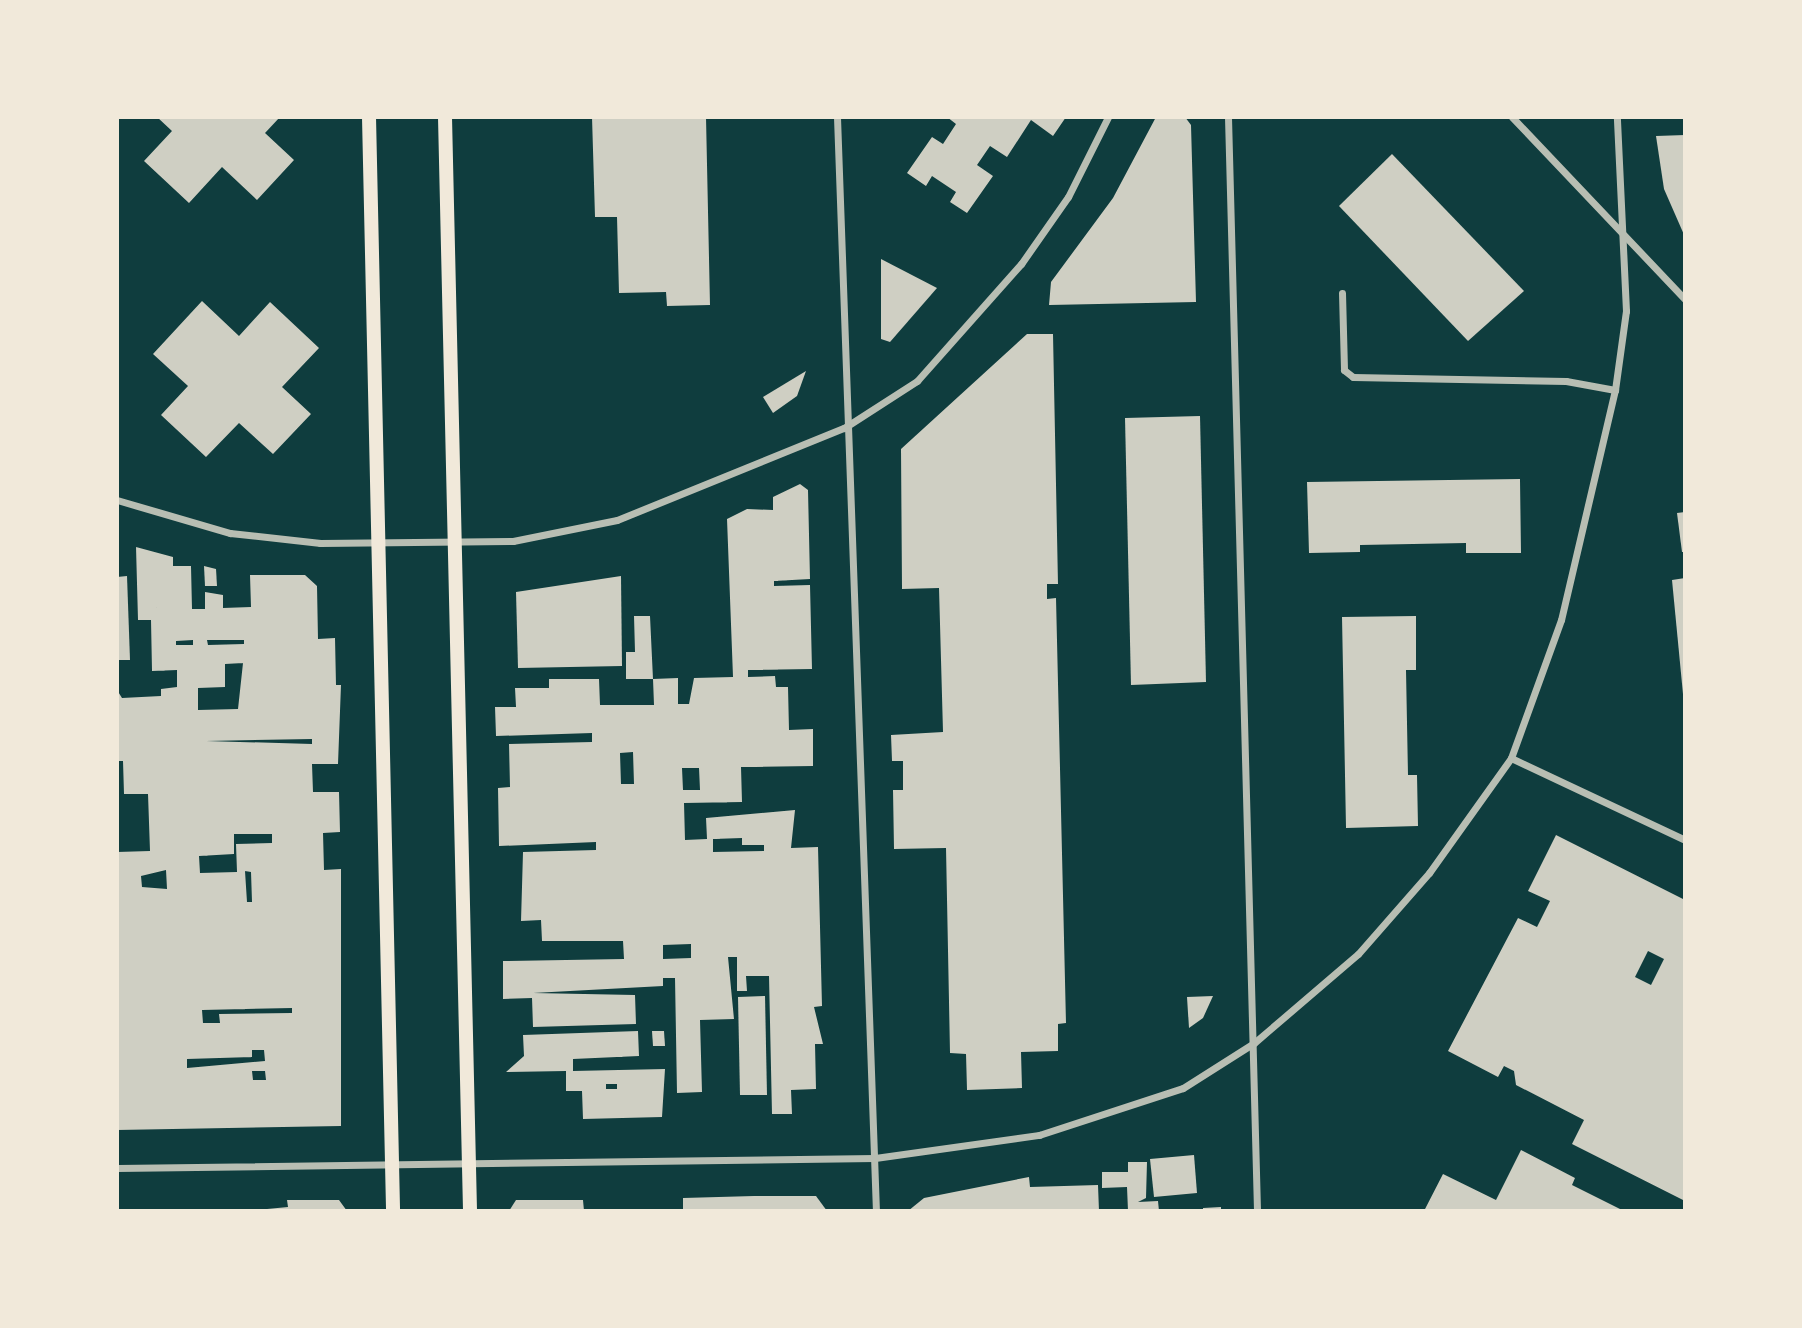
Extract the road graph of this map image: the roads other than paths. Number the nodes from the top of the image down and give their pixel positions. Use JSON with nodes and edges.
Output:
{"nodes":[{"id":1,"x":369,"y":117,"type":"edge"},
{"id":2,"x":445,"y":117,"type":"edge"},
{"id":3,"x":837,"y":117,"type":"edge"},
{"id":4,"x":1108,"y":117,"type":"edge"},
{"id":5,"x":1228,"y":117,"type":"edge"},
{"id":6,"x":1512,"y":117,"type":"edge"},
{"id":7,"x":1617,"y":117,"type":"edge"},
{"id":8,"x":1626,"y":237,"type":"junction"},
{"id":9,"x":1342,"y":293,"type":"dead end"},
{"id":10,"x":1685,"y":299,"type":"edge"},
{"id":11,"x":1615,"y":390,"type":"junction"},
{"id":12,"x":844,"y":428,"type":"junction"},
{"id":13,"x":117,"y":500,"type":"edge"},
{"id":14,"x":378,"y":544,"type":"junction"},
{"id":15,"x":457,"y":544,"type":"junction"},
{"id":16,"x":1511,"y":758,"type":"junction"},
{"id":17,"x":1685,"y":840,"type":"edge"},
{"id":18,"x":1254,"y":1044,"type":"junction"},
{"id":19,"x":875,"y":1158,"type":"junction"},
{"id":20,"x":469,"y":1160,"type":"junction"},
{"id":21,"x":392,"y":1162,"type":"junction"},
{"id":22,"x":117,"y":1168,"type":"edge"},
{"id":23,"x":393,"y":1211,"type":"edge"},
{"id":24,"x":470,"y":1211,"type":"edge"},
{"id":25,"x":876,"y":1211,"type":"edge"},
{"id":26,"x":1257,"y":1211,"type":"edge"}],
"edges":[{"from":1,"to":14,"type":"main road"},
{"from":2,"to":15,"type":"main road"},
{"from":3,"to":12,"type":"street"},
{"from":4,"to":12,"type":"street"},
{"from":5,"to":18,"type":"street"},
{"from":6,"to":8,"type":"street"},
{"from":7,"to":8,"type":"street"},
{"from":8,"to":10,"type":"street"},
{"from":8,"to":11,"type":"street"},
{"from":9,"to":11,"type":"street"},
{"from":11,"to":16,"type":"street"},
{"from":12,"to":15,"type":"street"},
{"from":12,"to":19,"type":"street"},
{"from":13,"to":14,"type":"street"},
{"from":14,"to":15,"type":"street"},
{"from":14,"to":21,"type":"main road"},
{"from":15,"to":20,"type":"main road"},
{"from":16,"to":17,"type":"street"},
{"from":16,"to":18,"type":"street"},
{"from":18,"to":19,"type":"street"},
{"from":18,"to":26,"type":"street"},
{"from":19,"to":20,"type":"street"},
{"from":19,"to":25,"type":"street"},
{"from":20,"to":21,"type":"street"},
{"from":20,"to":24,"type":"main road"},
{"from":21,"to":22,"type":"street"},
{"from":21,"to":23,"type":"main road"}]}
